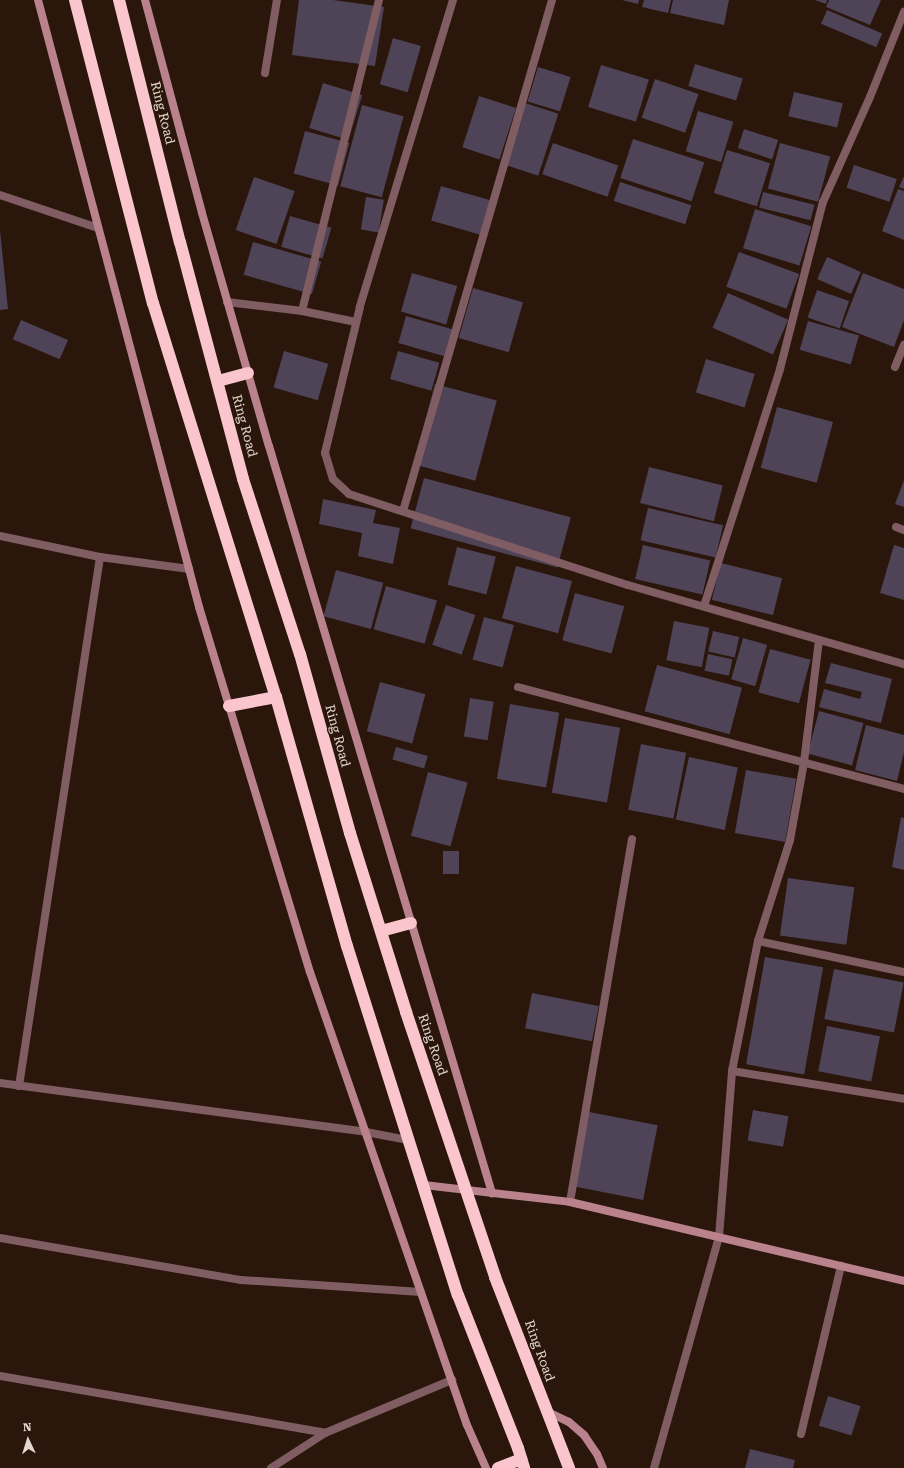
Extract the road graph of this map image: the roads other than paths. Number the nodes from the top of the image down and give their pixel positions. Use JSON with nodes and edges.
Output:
{"nodes":[{"id":1,"x":38,"y":0,"type":"edge"},
{"id":2,"x":75,"y":0,"type":"edge"},
{"id":3,"x":120,"y":0,"type":"edge"},
{"id":4,"x":145,"y":0,"type":"edge"},
{"id":5,"x":277,"y":0,"type":"edge"},
{"id":6,"x":379,"y":0,"type":"edge"},
{"id":7,"x":453,"y":0,"type":"edge"},
{"id":8,"x":552,"y":0,"type":"edge"},
{"id":9,"x":904,"y":12,"type":"edge"},
{"id":10,"x":265,"y":73,"type":"dead end"},
{"id":11,"x":0,"y":195,"type":"edge"},
{"id":12,"x":98,"y":228,"type":"junction"},
{"id":13,"x":228,"y":302,"type":"junction"},
{"id":14,"x":302,"y":311,"type":"junction"},
{"id":15,"x":356,"y":322,"type":"junction"},
{"id":16,"x":904,"y":345,"type":"edge"},
{"id":17,"x":895,"y":367,"type":"dead end"},
{"id":18,"x":248,"y":373,"type":"junction"},
{"id":19,"x":218,"y":381,"type":"junction"},
{"id":20,"x":403,"y":511,"type":"junction"},
{"id":21,"x":0,"y":536,"type":"edge"},
{"id":22,"x":100,"y":557,"type":"junction"},
{"id":23,"x":188,"y":569,"type":"junction"},
{"id":24,"x":704,"y":606,"type":"junction"},
{"id":25,"x":819,"y":640,"type":"junction"},
{"id":26,"x":904,"y":664,"type":"edge"},
{"id":27,"x":518,"y":687,"type":"dead end"},
{"id":28,"x":276,"y":697,"type":"junction"},
{"id":29,"x":229,"y":706,"type":"junction"},
{"id":30,"x":804,"y":762,"type":"junction"},
{"id":31,"x":904,"y":789,"type":"edge"},
{"id":32,"x":632,"y":839,"type":"dead end"},
{"id":33,"x":411,"y":922,"type":"junction"},
{"id":34,"x":381,"y":931,"type":"junction"},
{"id":35,"x":758,"y":941,"type":"junction"},
{"id":36,"x":904,"y":972,"type":"edge"},
{"id":37,"x":732,"y":1071,"type":"junction"},
{"id":38,"x":0,"y":1083,"type":"edge"},
{"id":39,"x":19,"y":1086,"type":"junction"},
{"id":40,"x":904,"y":1099,"type":"edge"},
{"id":41,"x":366,"y":1132,"type":"junction"},
{"id":42,"x":408,"y":1140,"type":"junction"},
{"id":43,"x":424,"y":1185,"type":"junction"},
{"id":44,"x":466,"y":1190,"type":"junction"},
{"id":45,"x":492,"y":1193,"type":"junction"},
{"id":46,"x":570,"y":1202,"type":"junction"},
{"id":47,"x":719,"y":1237,"type":"junction"},
{"id":48,"x":0,"y":1238,"type":"edge"},
{"id":49,"x":841,"y":1266,"type":"junction"},
{"id":50,"x":904,"y":1281,"type":"edge"},
{"id":51,"x":421,"y":1292,"type":"junction"},
{"id":52,"x":0,"y":1376,"type":"edge"},
{"id":53,"x":452,"y":1380,"type":"junction"},
{"id":54,"x":546,"y":1411,"type":"junction"},
{"id":55,"x":325,"y":1433,"type":"junction"},
{"id":56,"x":800,"y":1434,"type":"dead end"},
{"id":57,"x":522,"y":1464,"type":"edge"},
{"id":58,"x":272,"y":1468,"type":"edge"},
{"id":59,"x":486,"y":1468,"type":"edge"},
{"id":60,"x":498,"y":1468,"type":"edge"},
{"id":61,"x":569,"y":1468,"type":"edge"},
{"id":62,"x":603,"y":1468,"type":"edge"},
{"id":63,"x":654,"y":1468,"type":"edge"}],
"edges":[{"from":1,"to":12,"type":"street"},
{"from":2,"to":28,"type":"highway"},
{"from":3,"to":19,"type":"highway","name":"Ring Road"},
{"from":4,"to":13,"type":"street"},
{"from":5,"to":10,"type":"street"},
{"from":6,"to":14,"type":"street"},
{"from":7,"to":15,"type":"street"},
{"from":8,"to":20,"type":"street"},
{"from":9,"to":24,"type":"street"},
{"from":11,"to":12,"type":"street"},
{"from":12,"to":23,"type":"street"},
{"from":13,"to":14,"type":"street"},
{"from":13,"to":18,"type":"street"},
{"from":14,"to":15,"type":"street"},
{"from":15,"to":20,"type":"street"},
{"from":16,"to":17,"type":"street"},
{"from":18,"to":19,"type":"highway"},
{"from":18,"to":33,"type":"street"},
{"from":19,"to":34,"type":"highway","name":"Ring Road"},
{"from":20,"to":24,"type":"street"},
{"from":21,"to":22,"type":"street"},
{"from":22,"to":23,"type":"street"},
{"from":22,"to":39,"type":"street"},
{"from":23,"to":29,"type":"street"},
{"from":24,"to":25,"type":"street"},
{"from":25,"to":26,"type":"street"},
{"from":25,"to":30,"type":"street"},
{"from":27,"to":30,"type":"street"},
{"from":28,"to":29,"type":"highway"},
{"from":28,"to":42,"type":"highway"},
{"from":29,"to":41,"type":"street"},
{"from":30,"to":31,"type":"street"},
{"from":30,"to":35,"type":"street"},
{"from":32,"to":46,"type":"street"},
{"from":33,"to":34,"type":"highway"},
{"from":33,"to":45,"type":"street"},
{"from":34,"to":44,"type":"highway","name":"Ring Road"},
{"from":35,"to":36,"type":"street"},
{"from":35,"to":37,"type":"street"},
{"from":37,"to":40,"type":"street"},
{"from":37,"to":47,"type":"street"},
{"from":38,"to":39,"type":"street"},
{"from":39,"to":41,"type":"street"},
{"from":41,"to":42,"type":"street"},
{"from":41,"to":51,"type":"street"},
{"from":42,"to":43,"type":"highway"},
{"from":43,"to":44,"type":"street"},
{"from":43,"to":57,"type":"highway"},
{"from":44,"to":45,"type":"street"},
{"from":44,"to":54,"type":"highway","name":"Ring Road"},
{"from":45,"to":46,"type":"street"},
{"from":46,"to":47,"type":"street"},
{"from":47,"to":49,"type":"street"},
{"from":47,"to":63,"type":"street"},
{"from":48,"to":51,"type":"street"},
{"from":49,"to":50,"type":"street"},
{"from":49,"to":56,"type":"street"},
{"from":51,"to":53,"type":"street"},
{"from":52,"to":55,"type":"street"},
{"from":53,"to":55,"type":"street"},
{"from":53,"to":59,"type":"street"},
{"from":54,"to":61,"type":"highway","name":"Ring Road"},
{"from":54,"to":62,"type":"street"},
{"from":55,"to":58,"type":"street"},
{"from":57,"to":60,"type":"highway"}]}
